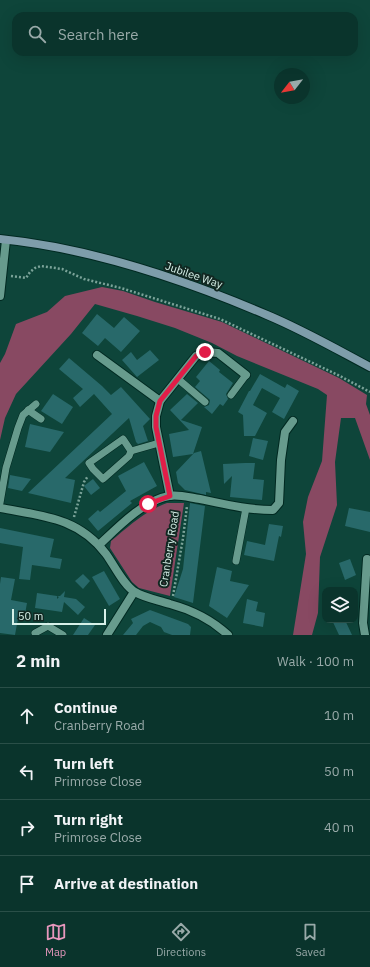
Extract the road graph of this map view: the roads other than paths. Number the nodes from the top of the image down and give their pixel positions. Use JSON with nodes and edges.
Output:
{"nodes":[{"id":1,"x":3,"y":239,"type":"edge"},
{"id":2,"x":0,"y":296,"type":"edge"},
{"id":3,"x":97,"y":355,"type":"dead end"},
{"id":4,"x":370,"y":367,"type":"edge"},
{"id":5,"x":246,"y":375,"type":"joint"},
{"id":6,"x":178,"y":379,"type":"junction"},
{"id":7,"x":231,"y":395,"type":"dead end"},
{"id":8,"x":160,"y":401,"type":"junction"},
{"id":9,"x":205,"y":402,"type":"dead end"},
{"id":10,"x":36,"y":404,"type":"dead end"},
{"id":11,"x":28,"y":410,"type":"junction"},
{"id":12,"x":41,"y":419,"type":"dead end"},
{"id":13,"x":293,"y":421,"type":"dead end"},
{"id":14,"x":159,"y":443,"type":"junction"},
{"id":15,"x":131,"y":451,"type":"junction"},
{"id":16,"x":170,"y":496,"type":"junction"},
{"id":17,"x":0,"y":503,"type":"edge"},
{"id":18,"x":0,"y":508,"type":"edge"},
{"id":19,"x":246,"y":508,"type":"junction"},
{"id":20,"x":99,"y":545,"type":"junction"},
{"id":21,"x":367,"y":559,"type":"dead end"},
{"id":22,"x":236,"y":561,"type":"dead end"},
{"id":23,"x":134,"y":592,"type":"junction"},
{"id":24,"x":35,"y":633,"type":"dead end"},
{"id":25,"x":63,"y":635,"type":"edge"},
{"id":26,"x":107,"y":635,"type":"edge"},
{"id":27,"x":228,"y":635,"type":"edge"},
{"id":28,"x":365,"y":635,"type":"edge"}],
"edges":[{"from":1,"to":2,"type":"street"},
{"from":1,"to":4,"type":"street","name":"Jubilee Way"},
{"from":3,"to":8,"type":"street"},
{"from":5,"to":6,"type":"street"},
{"from":5,"to":7,"type":"lane"},
{"from":6,"to":8,"type":"street"},
{"from":6,"to":9,"type":"lane"},
{"from":8,"to":14,"type":"street"},
{"from":10,"to":11,"type":"lane"},
{"from":11,"to":12,"type":"lane"},
{"from":11,"to":17,"type":"lane"},
{"from":13,"to":19,"type":"street","name":"Cranberry Road"},
{"from":14,"to":15,"type":"lane"},
{"from":14,"to":16,"type":"street"},
{"from":15,"to":15,"type":"lane"},
{"from":16,"to":19,"type":"street","name":"Cranberry Road"},
{"from":16,"to":20,"type":"street","name":"Cranberry Road"},
{"from":18,"to":20,"type":"street"},
{"from":19,"to":22,"type":"lane"},
{"from":20,"to":23,"type":"street"},
{"from":21,"to":28,"type":"street"},
{"from":23,"to":26,"type":"street"},
{"from":23,"to":27,"type":"street"},
{"from":24,"to":25,"type":"lane"}]}
